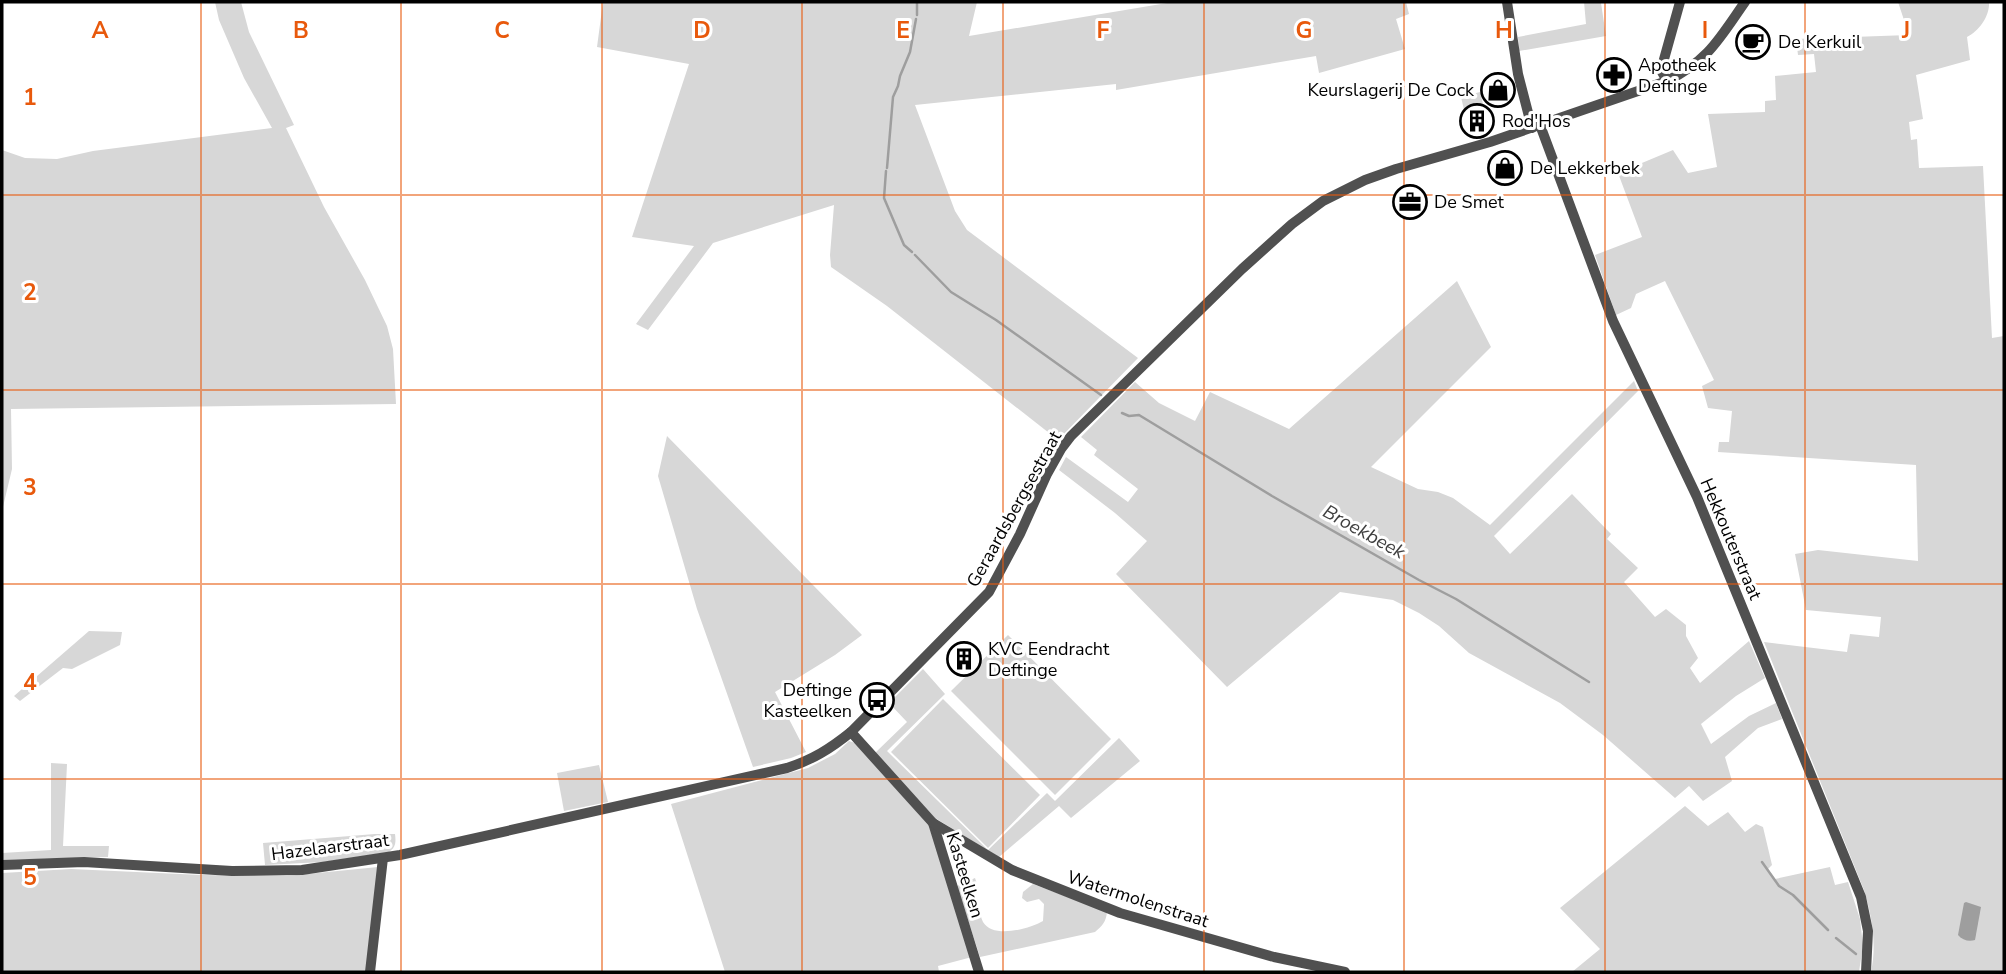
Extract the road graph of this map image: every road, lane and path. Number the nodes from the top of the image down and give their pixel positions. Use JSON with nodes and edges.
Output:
{"nodes":[{"id":1,"x":1507,"y":2,"type":"edge"},
{"id":2,"x":1680,"y":2,"type":"edge"},
{"id":3,"x":1745,"y":2,"type":"edge"},
{"id":4,"x":1667,"y":81,"type":"junction"},
{"id":5,"x":1536,"y":126,"type":"junction"},
{"id":6,"x":851,"y":732,"type":"junction"},
{"id":7,"x":574,"y":815,"type":"joint"},
{"id":8,"x":933,"y":823,"type":"junction"},
{"id":9,"x":383,"y":858,"type":"junction"},
{"id":10,"x":2,"y":865,"type":"edge"},
{"id":11,"x":370,"y":972,"type":"edge"},
{"id":12,"x":979,"y":972,"type":"edge"},
{"id":13,"x":1345,"y":972,"type":"edge"},
{"id":14,"x":1866,"y":972,"type":"edge"}],
"edges":[{"from":1,"to":5,"type":"street","name":"Hekkouterstraat"},
{"from":2,"to":4,"type":"street"},
{"from":3,"to":4,"type":"street","name":"Geraardsbergsestraat"},
{"from":4,"to":5,"type":"street","name":"Geraardsbergsestraat"},
{"from":5,"to":6,"type":"street","name":"Geraardsbergsestraat"},
{"from":5,"to":14,"type":"street","name":"Hekkouterstraat"},
{"from":6,"to":7,"type":"street","name":"Geraardsbergsestraat"},
{"from":6,"to":8,"type":"street","name":"Kasteelken"},
{"from":7,"to":9,"type":"street","name":"Hazelaarstraat"},
{"from":8,"to":12,"type":"street","name":"Kasteelken"},
{"from":8,"to":13,"type":"street","name":"Watermolenstraat"},
{"from":9,"to":10,"type":"street","name":"Hazelaarstraat"},
{"from":9,"to":11,"type":"street"}]}
